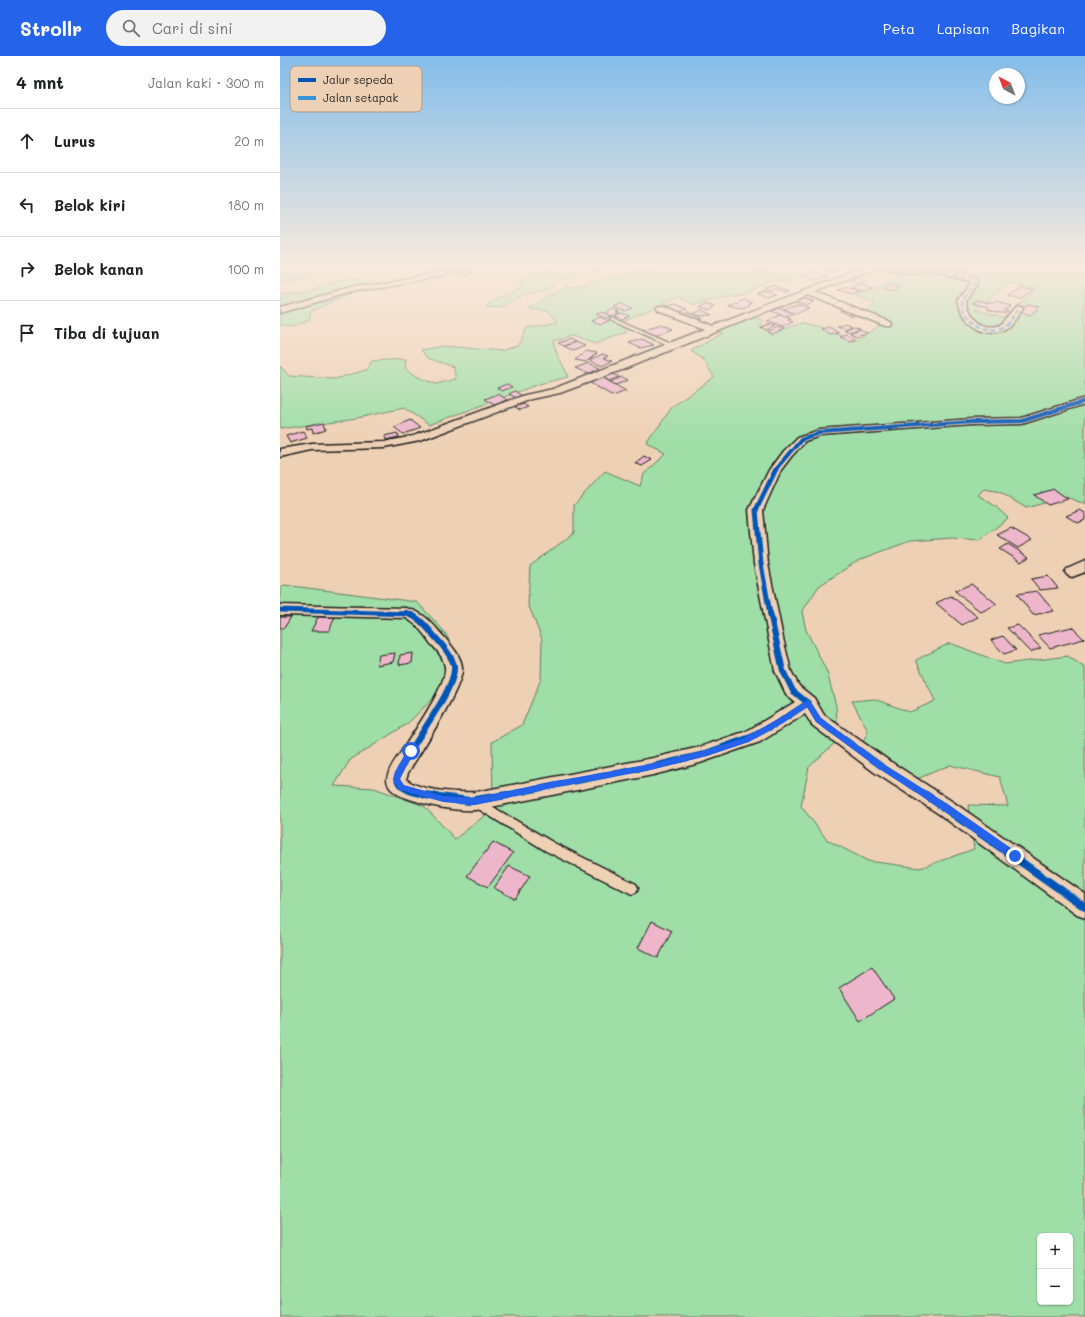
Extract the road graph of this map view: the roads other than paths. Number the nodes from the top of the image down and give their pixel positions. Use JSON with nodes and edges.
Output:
{"nodes":[{"id":1,"x":625,"y":324,"type":"edge"},
{"id":2,"x":699,"y":324,"type":"edge"},
{"id":3,"x":729,"y":324,"type":"edge"},
{"id":4,"x":975,"y":324,"type":"edge"},
{"id":5,"x":1007,"y":324,"type":"edge"},
{"id":6,"x":714,"y":330,"type":"junction"},
{"id":7,"x":674,"y":346,"type":"junction"},
{"id":8,"x":1085,"y":402,"type":"edge"},
{"id":9,"x":280,"y":453,"type":"edge"},
{"id":10,"x":280,"y":610,"type":"edge"},
{"id":11,"x":808,"y":703,"type":"junction"},
{"id":12,"x":475,"y":802,"type":"junction"},
{"id":13,"x":632,"y":888,"type":"dead end"},
{"id":14,"x":1085,"y":907,"type":"edge"}],
"edges":[{"from":1,"to":7,"type":"lane"},
{"from":2,"to":6,"type":"street"},
{"from":3,"to":6,"type":"street"},
{"from":4,"to":5,"type":"street"},
{"from":6,"to":7,"type":"street"},
{"from":7,"to":9,"type":"street"},
{"from":8,"to":11,"type":"street"},
{"from":10,"to":12,"type":"street"},
{"from":11,"to":12,"type":"street"},
{"from":11,"to":14,"type":"street"},
{"from":12,"to":13,"type":"lane"}]}
